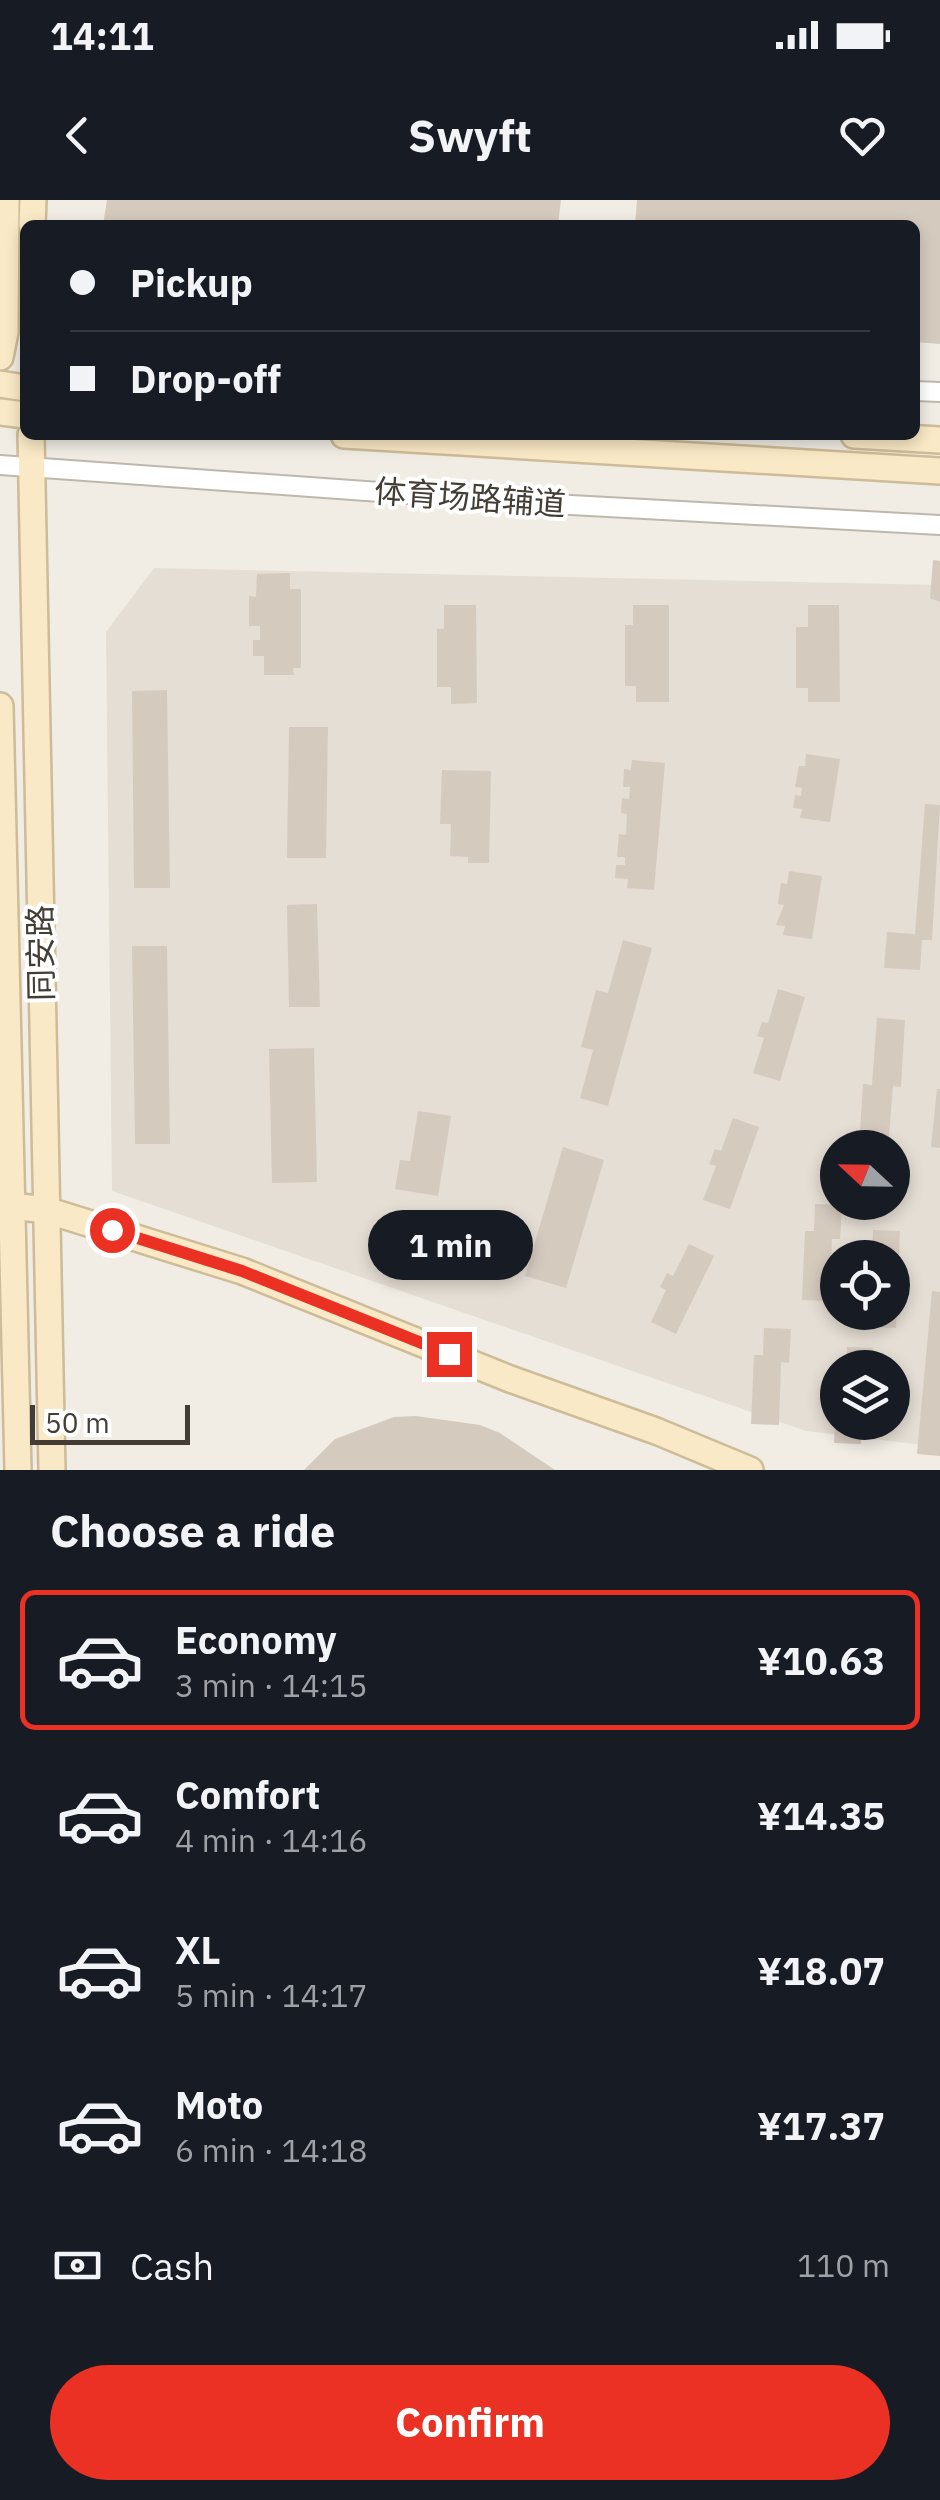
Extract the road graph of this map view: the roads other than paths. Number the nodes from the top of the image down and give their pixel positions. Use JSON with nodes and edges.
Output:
{"nodes":[{"id":1,"x":6,"y":200,"type":"edge"},
{"id":2,"x":7,"y":339,"type":"edge"},
{"id":3,"x":31,"y":440,"type":"edge"},
{"id":4,"x":427,"y":440,"type":"edge"},
{"id":5,"x":0,"y":465,"type":"edge"},
{"id":6,"x":31,"y":467,"type":"junction"},
{"id":7,"x":940,"y":471,"type":"edge"},
{"id":8,"x":940,"y":525,"type":"edge"},
{"id":9,"x":0,"y":706,"type":"edge"},
{"id":10,"x":12,"y":1206,"type":"junction"},
{"id":11,"x":46,"y":1210,"type":"junction"},
{"id":12,"x":18,"y":1470,"type":"edge"},
{"id":13,"x":52,"y":1470,"type":"edge"},
{"id":14,"x":750,"y":1470,"type":"edge"}],
"edges":[{"from":1,"to":2,"type":"street"},
{"from":3,"to":6,"type":"street","name":"同安路"},
{"from":4,"to":7,"type":"street"},
{"from":5,"to":6,"type":"street","name":"体育场路辅道"},
{"from":6,"to":8,"type":"street","name":"体育场路辅道"},
{"from":6,"to":11,"type":"street","name":"同安路"},
{"from":9,"to":10,"type":"street","name":"同安路"},
{"from":10,"to":11,"type":"street"},
{"from":10,"to":12,"type":"street","name":"同安路"},
{"from":11,"to":13,"type":"street","name":"同安路"},
{"from":11,"to":14,"type":"street"}]}
